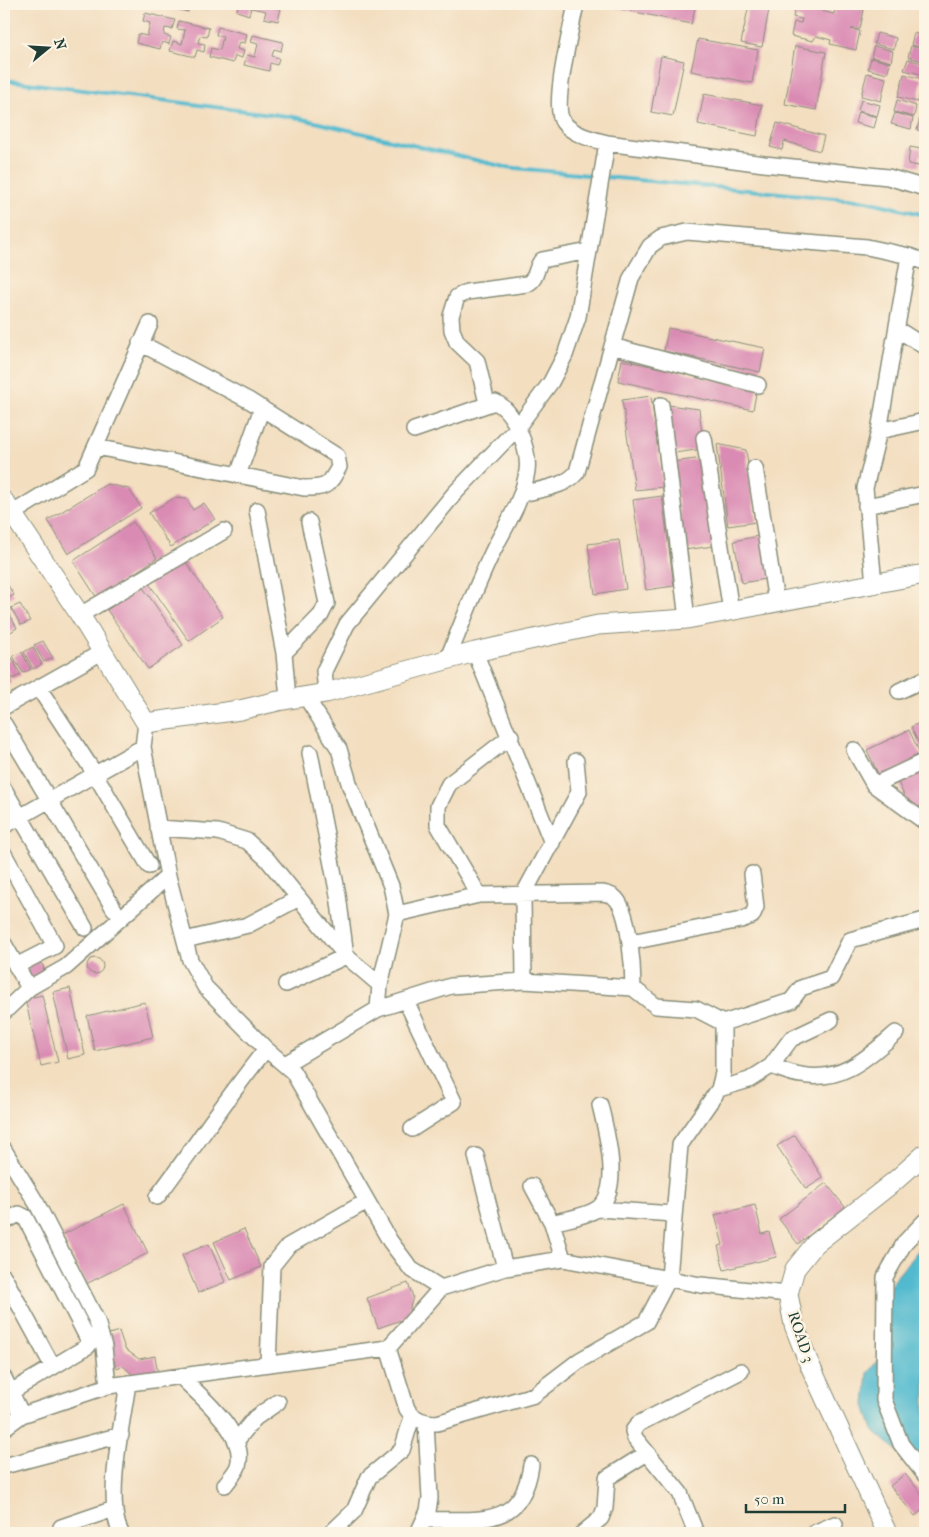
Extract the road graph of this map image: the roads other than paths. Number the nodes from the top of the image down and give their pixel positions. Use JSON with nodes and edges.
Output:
{"nodes":[{"id":1,"x":576,"y":4,"type":"edge"},
{"id":2,"x":607,"y":143,"type":"junction"},
{"id":3,"x":925,"y":188,"type":"edge"},
{"id":4,"x":589,"y":251,"type":"junction"},
{"id":5,"x":909,"y":256,"type":"junction"},
{"id":6,"x":925,"y":262,"type":"edge"},
{"id":7,"x":150,"y":324,"type":"dead end"},
{"id":8,"x":897,"y":328,"type":"junction"},
{"id":9,"x":140,"y":343,"type":"junction"},
{"id":10,"x":612,"y":346,"type":"junction"},
{"id":11,"x":925,"y":347,"type":"edge"},
{"id":12,"x":758,"y":385,"type":"dead end"},
{"id":13,"x":487,"y":404,"type":"junction"},
{"id":14,"x":661,"y":405,"type":"dead end"},
{"id":15,"x":262,"y":408,"type":"junction"},
{"id":16,"x":925,"y":421,"type":"edge"},
{"id":17,"x":518,"y":428,"type":"junction"},
{"id":18,"x":414,"y":430,"type":"dead end"},
{"id":19,"x":879,"y":431,"type":"junction"},
{"id":20,"x":704,"y":438,"type":"dead end"},
{"id":21,"x":96,"y":447,"type":"junction"},
{"id":22,"x":755,"y":468,"type":"dead end"},
{"id":23,"x":238,"y":475,"type":"junction"},
{"id":24,"x":522,"y":494,"type":"junction"},
{"id":25,"x":925,"y":494,"type":"edge"},
{"id":26,"x":866,"y":506,"type":"junction"},
{"id":27,"x":8,"y":507,"type":"edge"},
{"id":28,"x":257,"y":510,"type":"dead end"},
{"id":29,"x":310,"y":522,"type":"dead end"},
{"id":30,"x":224,"y":531,"type":"dead end"},
{"id":31,"x":925,"y":574,"type":"edge"},
{"id":32,"x":874,"y":584,"type":"junction"},
{"id":33,"x":776,"y":602,"type":"junction"},
{"id":34,"x":731,"y":611,"type":"junction"},
{"id":35,"x":80,"y":615,"type":"junction"},
{"id":36,"x":687,"y":619,"type":"junction"},
{"id":37,"x":102,"y":652,"type":"junction"},
{"id":38,"x":475,"y":652,"type":"junction"},
{"id":39,"x":284,"y":653,"type":"junction"},
{"id":40,"x":447,"y":660,"type":"junction"},
{"id":41,"x":925,"y":679,"type":"edge"},
{"id":42,"x":899,"y":691,"type":"dead end"},
{"id":43,"x":326,"y":693,"type":"junction"},
{"id":44,"x":44,"y":696,"type":"dead end"},
{"id":45,"x":297,"y":698,"type":"junction"},
{"id":46,"x":4,"y":707,"type":"edge"},
{"id":47,"x":146,"y":723,"type":"junction"},
{"id":48,"x":4,"y":724,"type":"edge"},
{"id":49,"x":511,"y":736,"type":"junction"},
{"id":50,"x":143,"y":747,"type":"junction"},
{"id":51,"x":854,"y":750,"type":"dead end"},
{"id":52,"x":310,"y":753,"type":"dead end"},
{"id":53,"x":576,"y":761,"type":"dead end"},
{"id":54,"x":925,"y":761,"type":"edge"},
{"id":55,"x":95,"y":774,"type":"junction"},
{"id":56,"x":874,"y":785,"type":"junction"},
{"id":57,"x":4,"y":789,"type":"edge"},
{"id":58,"x":49,"y":799,"type":"junction"},
{"id":59,"x":19,"y":816,"type":"junction"},
{"id":60,"x":925,"y":822,"type":"edge"},
{"id":61,"x":4,"y":826,"type":"edge"},
{"id":62,"x":158,"y":828,"type":"junction"},
{"id":63,"x":552,"y":843,"type":"junction"},
{"id":64,"x":4,"y":854,"type":"edge"},
{"id":65,"x":149,"y":866,"type":"dead end"},
{"id":66,"x":752,"y":874,"type":"dead end"},
{"id":67,"x":168,"y":876,"type":"junction"},
{"id":68,"x":479,"y":895,"type":"junction"},
{"id":69,"x":523,"y":895,"type":"junction"},
{"id":70,"x":298,"y":898,"type":"junction"},
{"id":71,"x":114,"y":909,"type":"dead end"},
{"id":72,"x":397,"y":914,"type":"junction"},
{"id":73,"x":925,"y":920,"type":"edge"},
{"id":74,"x":85,"y":928,"type":"dead end"},
{"id":75,"x":185,"y":940,"type":"junction"},
{"id":76,"x":631,"y":942,"type":"junction"},
{"id":77,"x":4,"y":944,"type":"edge"},
{"id":78,"x":346,"y":956,"type":"junction"},
{"id":79,"x":16,"y":966,"type":"junction"},
{"id":80,"x":524,"y":981,"type":"junction"},
{"id":81,"x":286,"y":984,"type":"dead end"},
{"id":82,"x":380,"y":985,"type":"junction"},
{"id":83,"x":29,"y":988,"type":"junction"},
{"id":84,"x":633,"y":988,"type":"junction"},
{"id":85,"x":406,"y":1001,"type":"junction"},
{"id":86,"x":378,"y":1009,"type":"junction"},
{"id":87,"x":4,"y":1012,"type":"edge"},
{"id":88,"x":831,"y":1020,"type":"dead end"},
{"id":89,"x":723,"y":1023,"type":"junction"},
{"id":90,"x":896,"y":1033,"type":"dead end"},
{"id":91,"x":266,"y":1049,"type":"junction"},
{"id":92,"x":284,"y":1064,"type":"junction"},
{"id":93,"x":771,"y":1066,"type":"junction"},
{"id":94,"x":719,"y":1089,"type":"junction"},
{"id":95,"x":600,"y":1105,"type":"dead end"},
{"id":96,"x":412,"y":1129,"type":"dead end"},
{"id":97,"x":4,"y":1150,"type":"edge"},
{"id":98,"x":925,"y":1154,"type":"edge"},
{"id":99,"x":476,"y":1156,"type":"dead end"},
{"id":100,"x":532,"y":1186,"type":"dead end"},
{"id":101,"x":157,"y":1197,"type":"dead end"},
{"id":102,"x":367,"y":1201,"type":"junction"},
{"id":103,"x":598,"y":1209,"type":"junction"},
{"id":104,"x":674,"y":1214,"type":"junction"},
{"id":105,"x":925,"y":1221,"type":"edge"},
{"id":106,"x":4,"y":1222,"type":"edge"},
{"id":107,"x":552,"y":1223,"type":"junction"},
{"id":108,"x":563,"y":1260,"type":"junction"},
{"id":109,"x":505,"y":1268,"type":"junction"},
{"id":110,"x":4,"y":1277,"type":"edge"},
{"id":111,"x":669,"y":1278,"type":"junction"},
{"id":112,"x":441,"y":1288,"type":"junction"},
{"id":113,"x":788,"y":1294,"type":"junction"},
{"id":114,"x":388,"y":1348,"type":"junction"},
{"id":115,"x":268,"y":1364,"type":"junction"},
{"id":116,"x":53,"y":1367,"type":"junction"},
{"id":117,"x":741,"y":1372,"type":"dead end"},
{"id":118,"x":180,"y":1376,"type":"junction"},
{"id":119,"x":4,"y":1378,"type":"edge"},
{"id":120,"x":128,"y":1383,"type":"junction"},
{"id":121,"x":108,"y":1386,"type":"junction"},
{"id":122,"x":7,"y":1394,"type":"edge"},
{"id":123,"x":278,"y":1402,"type":"dead end"},
{"id":124,"x":22,"y":1415,"type":"junction"},
{"id":125,"x":412,"y":1416,"type":"junction"},
{"id":126,"x":426,"y":1423,"type":"junction"},
{"id":127,"x":4,"y":1428,"type":"edge"},
{"id":128,"x":121,"y":1435,"type":"junction"},
{"id":129,"x":237,"y":1440,"type":"junction"},
{"id":130,"x":648,"y":1453,"type":"junction"},
{"id":131,"x":531,"y":1465,"type":"dead end"},
{"id":132,"x":4,"y":1466,"type":"edge"},
{"id":133,"x":925,"y":1475,"type":"edge"},
{"id":134,"x":225,"y":1485,"type":"dead end"},
{"id":135,"x":114,"y":1509,"type":"junction"},
{"id":136,"x":835,"y":1524,"type":"dead end"},
{"id":137,"x":421,"y":1526,"type":"edge"},
{"id":138,"x":61,"y":1527,"type":"dead end"},
{"id":139,"x":122,"y":1533,"type":"edge"},
{"id":140,"x":331,"y":1533,"type":"edge"},
{"id":141,"x":583,"y":1533,"type":"edge"},
{"id":142,"x":696,"y":1533,"type":"edge"},
{"id":143,"x":814,"y":1533,"type":"edge"},
{"id":144,"x":887,"y":1533,"type":"edge"}],
"edges":[{"from":1,"to":2,"type":"street"},
{"from":2,"to":3,"type":"street"},
{"from":2,"to":4,"type":"street"},
{"from":4,"to":13,"type":"street"},
{"from":4,"to":17,"type":"street"},
{"from":5,"to":6,"type":"street"},
{"from":5,"to":8,"type":"street"},
{"from":5,"to":10,"type":"street"},
{"from":7,"to":9,"type":"street"},
{"from":8,"to":11,"type":"street"},
{"from":8,"to":19,"type":"street"},
{"from":9,"to":15,"type":"street"},
{"from":9,"to":21,"type":"street"},
{"from":10,"to":12,"type":"street"},
{"from":10,"to":24,"type":"street"},
{"from":13,"to":17,"type":"street"},
{"from":13,"to":18,"type":"street"},
{"from":14,"to":36,"type":"street"},
{"from":15,"to":23,"type":"street"},
{"from":15,"to":23,"type":"street"},
{"from":16,"to":19,"type":"street"},
{"from":17,"to":24,"type":"street"},
{"from":17,"to":43,"type":"street"},
{"from":19,"to":26,"type":"street"},
{"from":20,"to":34,"type":"street"},
{"from":21,"to":23,"type":"street"},
{"from":21,"to":27,"type":"street"},
{"from":22,"to":33,"type":"street"},
{"from":24,"to":40,"type":"street"},
{"from":25,"to":26,"type":"street"},
{"from":26,"to":32,"type":"street"},
{"from":27,"to":35,"type":"street"},
{"from":28,"to":39,"type":"street"},
{"from":29,"to":39,"type":"street"},
{"from":30,"to":35,"type":"street"},
{"from":31,"to":32,"type":"street"},
{"from":32,"to":33,"type":"street"},
{"from":33,"to":34,"type":"street"},
{"from":34,"to":36,"type":"street"},
{"from":35,"to":37,"type":"street"},
{"from":36,"to":38,"type":"street"},
{"from":37,"to":46,"type":"street"},
{"from":37,"to":47,"type":"street"},
{"from":38,"to":40,"type":"street"},
{"from":38,"to":49,"type":"street"},
{"from":39,"to":45,"type":"street"},
{"from":40,"to":43,"type":"street"},
{"from":41,"to":42,"type":"street"},
{"from":43,"to":45,"type":"street"},
{"from":44,"to":55,"type":"street"},
{"from":45,"to":47,"type":"street"},
{"from":45,"to":72,"type":"street"},
{"from":47,"to":50,"type":"street"},
{"from":48,"to":58,"type":"street"},
{"from":49,"to":63,"type":"street"},
{"from":49,"to":68,"type":"street"},
{"from":50,"to":55,"type":"street"},
{"from":50,"to":62,"type":"street"},
{"from":51,"to":56,"type":"street"},
{"from":52,"to":78,"type":"street"},
{"from":53,"to":63,"type":"street"},
{"from":54,"to":56,"type":"street"},
{"from":55,"to":58,"type":"street"},
{"from":55,"to":65,"type":"street"},
{"from":56,"to":60,"type":"street"},
{"from":57,"to":59,"type":"street"},
{"from":58,"to":59,"type":"street"},
{"from":58,"to":71,"type":"street"},
{"from":59,"to":61,"type":"street"},
{"from":59,"to":74,"type":"street"},
{"from":62,"to":67,"type":"street"},
{"from":62,"to":70,"type":"street"},
{"from":63,"to":69,"type":"street"},
{"from":64,"to":79,"type":"street"},
{"from":66,"to":76,"type":"street"},
{"from":67,"to":75,"type":"street"},
{"from":67,"to":83,"type":"street"},
{"from":68,"to":69,"type":"street"},
{"from":68,"to":72,"type":"street"},
{"from":69,"to":76,"type":"street"},
{"from":69,"to":80,"type":"street"},
{"from":70,"to":75,"type":"street"},
{"from":70,"to":78,"type":"street"},
{"from":72,"to":82,"type":"street"},
{"from":73,"to":89,"type":"street"},
{"from":75,"to":91,"type":"street"},
{"from":76,"to":84,"type":"street"},
{"from":77,"to":79,"type":"street"},
{"from":78,"to":81,"type":"street"},
{"from":78,"to":82,"type":"street"},
{"from":79,"to":83,"type":"street"},
{"from":80,"to":84,"type":"street"},
{"from":80,"to":85,"type":"street"},
{"from":82,"to":86,"type":"street"},
{"from":83,"to":87,"type":"street"},
{"from":84,"to":89,"type":"street"},
{"from":85,"to":86,"type":"street"},
{"from":85,"to":96,"type":"street"},
{"from":86,"to":92,"type":"street"},
{"from":88,"to":93,"type":"street"},
{"from":89,"to":94,"type":"street"},
{"from":90,"to":93,"type":"street"},
{"from":91,"to":92,"type":"street"},
{"from":91,"to":101,"type":"street"},
{"from":92,"to":102,"type":"street"},
{"from":93,"to":94,"type":"street"},
{"from":94,"to":104,"type":"street"},
{"from":95,"to":103,"type":"street"},
{"from":97,"to":121,"type":"street"},
{"from":98,"to":113,"type":"street","name":"ROAD 3"},
{"from":99,"to":109,"type":"street"},
{"from":100,"to":107,"type":"street"},
{"from":102,"to":112,"type":"street"},
{"from":102,"to":115,"type":"street"},
{"from":103,"to":104,"type":"street"},
{"from":103,"to":107,"type":"street"},
{"from":104,"to":111,"type":"street"},
{"from":105,"to":133,"type":"street"},
{"from":106,"to":116,"type":"street"},
{"from":107,"to":108,"type":"street"},
{"from":108,"to":109,"type":"street"},
{"from":108,"to":111,"type":"street"},
{"from":109,"to":112,"type":"street"},
{"from":110,"to":116,"type":"street"},
{"from":111,"to":113,"type":"street"},
{"from":111,"to":126,"type":"street"},
{"from":112,"to":114,"type":"street"},
{"from":113,"to":144,"type":"street","name":"ROAD 3"},
{"from":114,"to":115,"type":"street"},
{"from":114,"to":125,"type":"street"},
{"from":115,"to":118,"type":"street"},
{"from":116,"to":122,"type":"street"},
{"from":117,"to":130,"type":"street"},
{"from":118,"to":120,"type":"street"},
{"from":118,"to":129,"type":"street"},
{"from":119,"to":122,"type":"street"},
{"from":120,"to":121,"type":"street"},
{"from":120,"to":128,"type":"street"},
{"from":121,"to":124,"type":"street"},
{"from":122,"to":124,"type":"street"},
{"from":123,"to":129,"type":"street"},
{"from":124,"to":127,"type":"street"},
{"from":125,"to":126,"type":"street"},
{"from":125,"to":140,"type":"street"},
{"from":126,"to":137,"type":"street"},
{"from":128,"to":132,"type":"street"},
{"from":128,"to":135,"type":"street"},
{"from":129,"to":134,"type":"street"},
{"from":130,"to":141,"type":"street"},
{"from":130,"to":142,"type":"street"},
{"from":131,"to":137,"type":"street"},
{"from":135,"to":138,"type":"street"},
{"from":135,"to":139,"type":"street"},
{"from":136,"to":143,"type":"street"}]}
